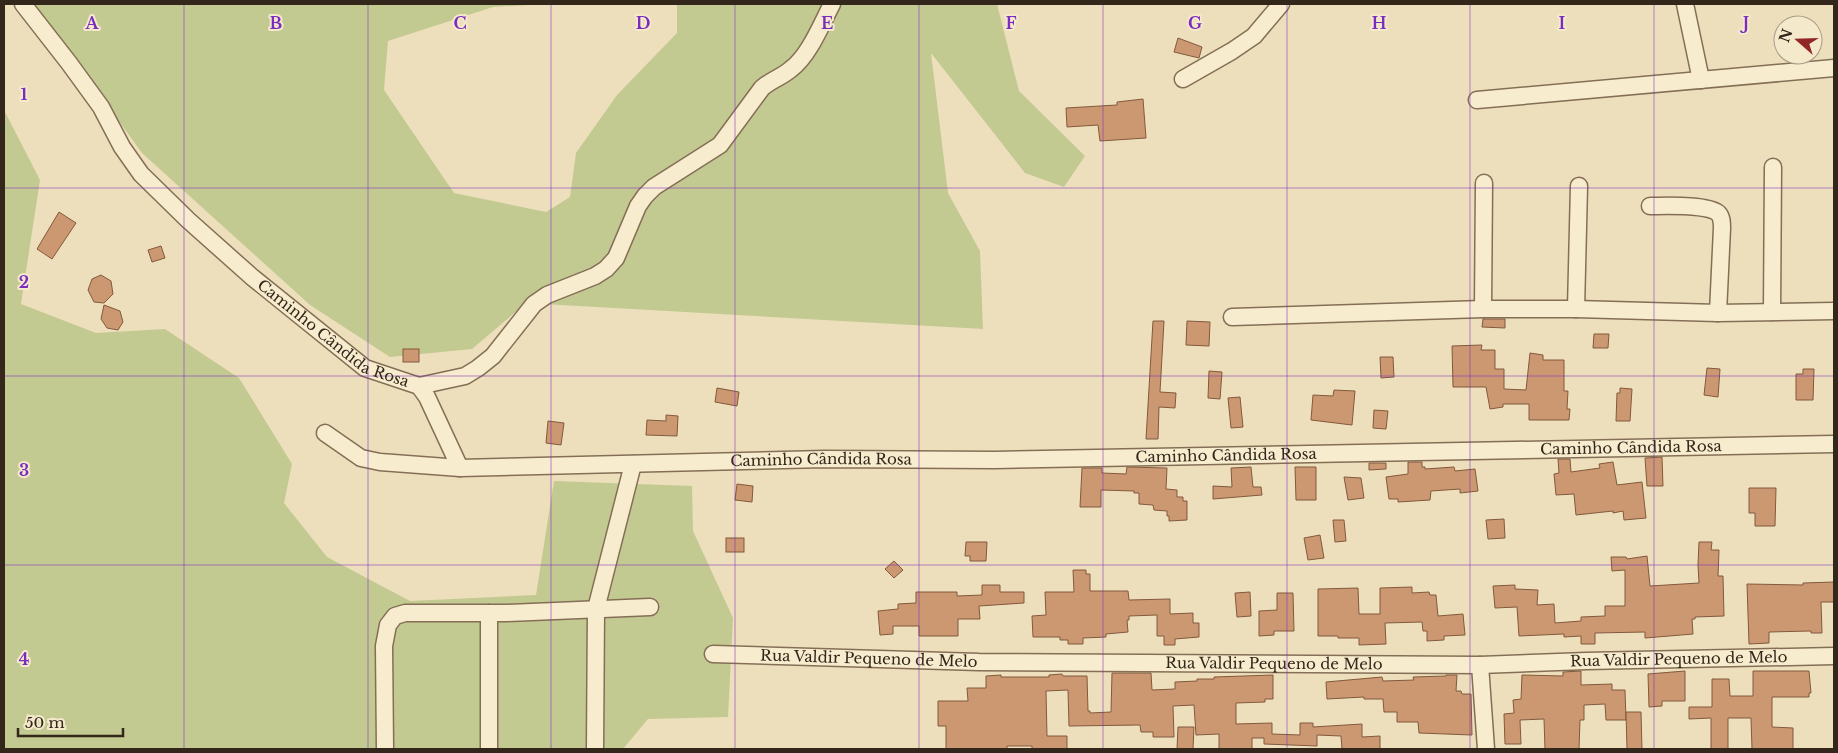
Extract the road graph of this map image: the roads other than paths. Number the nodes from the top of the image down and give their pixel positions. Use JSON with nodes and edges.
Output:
{"nodes":[{"id":1,"x":23,"y":4,"type":"edge"},
{"id":2,"x":832,"y":4,"type":"edge"},
{"id":3,"x":1281,"y":4,"type":"edge"},
{"id":4,"x":1684,"y":4,"type":"edge"},
{"id":5,"x":1834,"y":68,"type":"edge"},
{"id":6,"x":1183,"y":79,"type":"dead end"},
{"id":7,"x":1701,"y":80,"type":"junction"},
{"id":8,"x":1477,"y":100,"type":"dead end"},
{"id":9,"x":1773,"y":167,"type":"dead end"},
{"id":10,"x":1484,"y":183,"type":"dead end"},
{"id":11,"x":1579,"y":186,"type":"dead end"},
{"id":12,"x":1650,"y":206,"type":"dead end"},
{"id":13,"x":1484,"y":309,"type":"junction"},
{"id":14,"x":1576,"y":309,"type":"junction"},
{"id":15,"x":1834,"y":311,"type":"edge"},
{"id":16,"x":1772,"y":312,"type":"junction"},
{"id":17,"x":1718,"y":313,"type":"junction"},
{"id":18,"x":1232,"y":317,"type":"dead end"},
{"id":19,"x":419,"y":386,"type":"junction"},
{"id":20,"x":325,"y":433,"type":"dead end"},
{"id":21,"x":1834,"y":444,"type":"edge"},
{"id":22,"x":633,"y":464,"type":"junction"},
{"id":23,"x":460,"y":468,"type":"junction"},
{"id":24,"x":650,"y":606,"type":"dead end"},
{"id":25,"x":596,"y":609,"type":"junction"},
{"id":26,"x":489,"y":613,"type":"junction"},
{"id":27,"x":713,"y":654,"type":"dead end"},
{"id":28,"x":1834,"y":656,"type":"edge"},
{"id":29,"x":1480,"y":665,"type":"junction"},
{"id":30,"x":385,"y":749,"type":"edge"},
{"id":31,"x":488,"y":749,"type":"edge"},
{"id":32,"x":594,"y":749,"type":"edge"},
{"id":33,"x":1486,"y":749,"type":"edge"}],
"edges":[{"from":1,"to":19,"type":"street","name":"Caminho Cândida Rosa"},
{"from":2,"to":19,"type":"street"},
{"from":3,"to":6,"type":"street"},
{"from":4,"to":7,"type":"street"},
{"from":5,"to":7,"type":"street"},
{"from":7,"to":8,"type":"street"},
{"from":9,"to":16,"type":"street"},
{"from":10,"to":13,"type":"street"},
{"from":11,"to":14,"type":"street"},
{"from":12,"to":17,"type":"street"},
{"from":13,"to":14,"type":"street"},
{"from":13,"to":18,"type":"street"},
{"from":14,"to":17,"type":"street"},
{"from":15,"to":16,"type":"street"},
{"from":16,"to":17,"type":"street"},
{"from":19,"to":23,"type":"street","name":"Caminho Cândida Rosa"},
{"from":20,"to":23,"type":"street"},
{"from":21,"to":22,"type":"street","name":"Caminho Cândida Rosa"},
{"from":22,"to":23,"type":"street","name":"Caminho Cândida Rosa"},
{"from":22,"to":25,"type":"street"},
{"from":24,"to":25,"type":"street"},
{"from":25,"to":26,"type":"street"},
{"from":25,"to":32,"type":"street"},
{"from":26,"to":30,"type":"street"},
{"from":26,"to":31,"type":"street"},
{"from":27,"to":29,"type":"street","name":"Rua Valdir Pequeno de Melo"},
{"from":28,"to":29,"type":"street","name":"Rua Valdir Pequeno de Melo"},
{"from":29,"to":33,"type":"street"}]}
